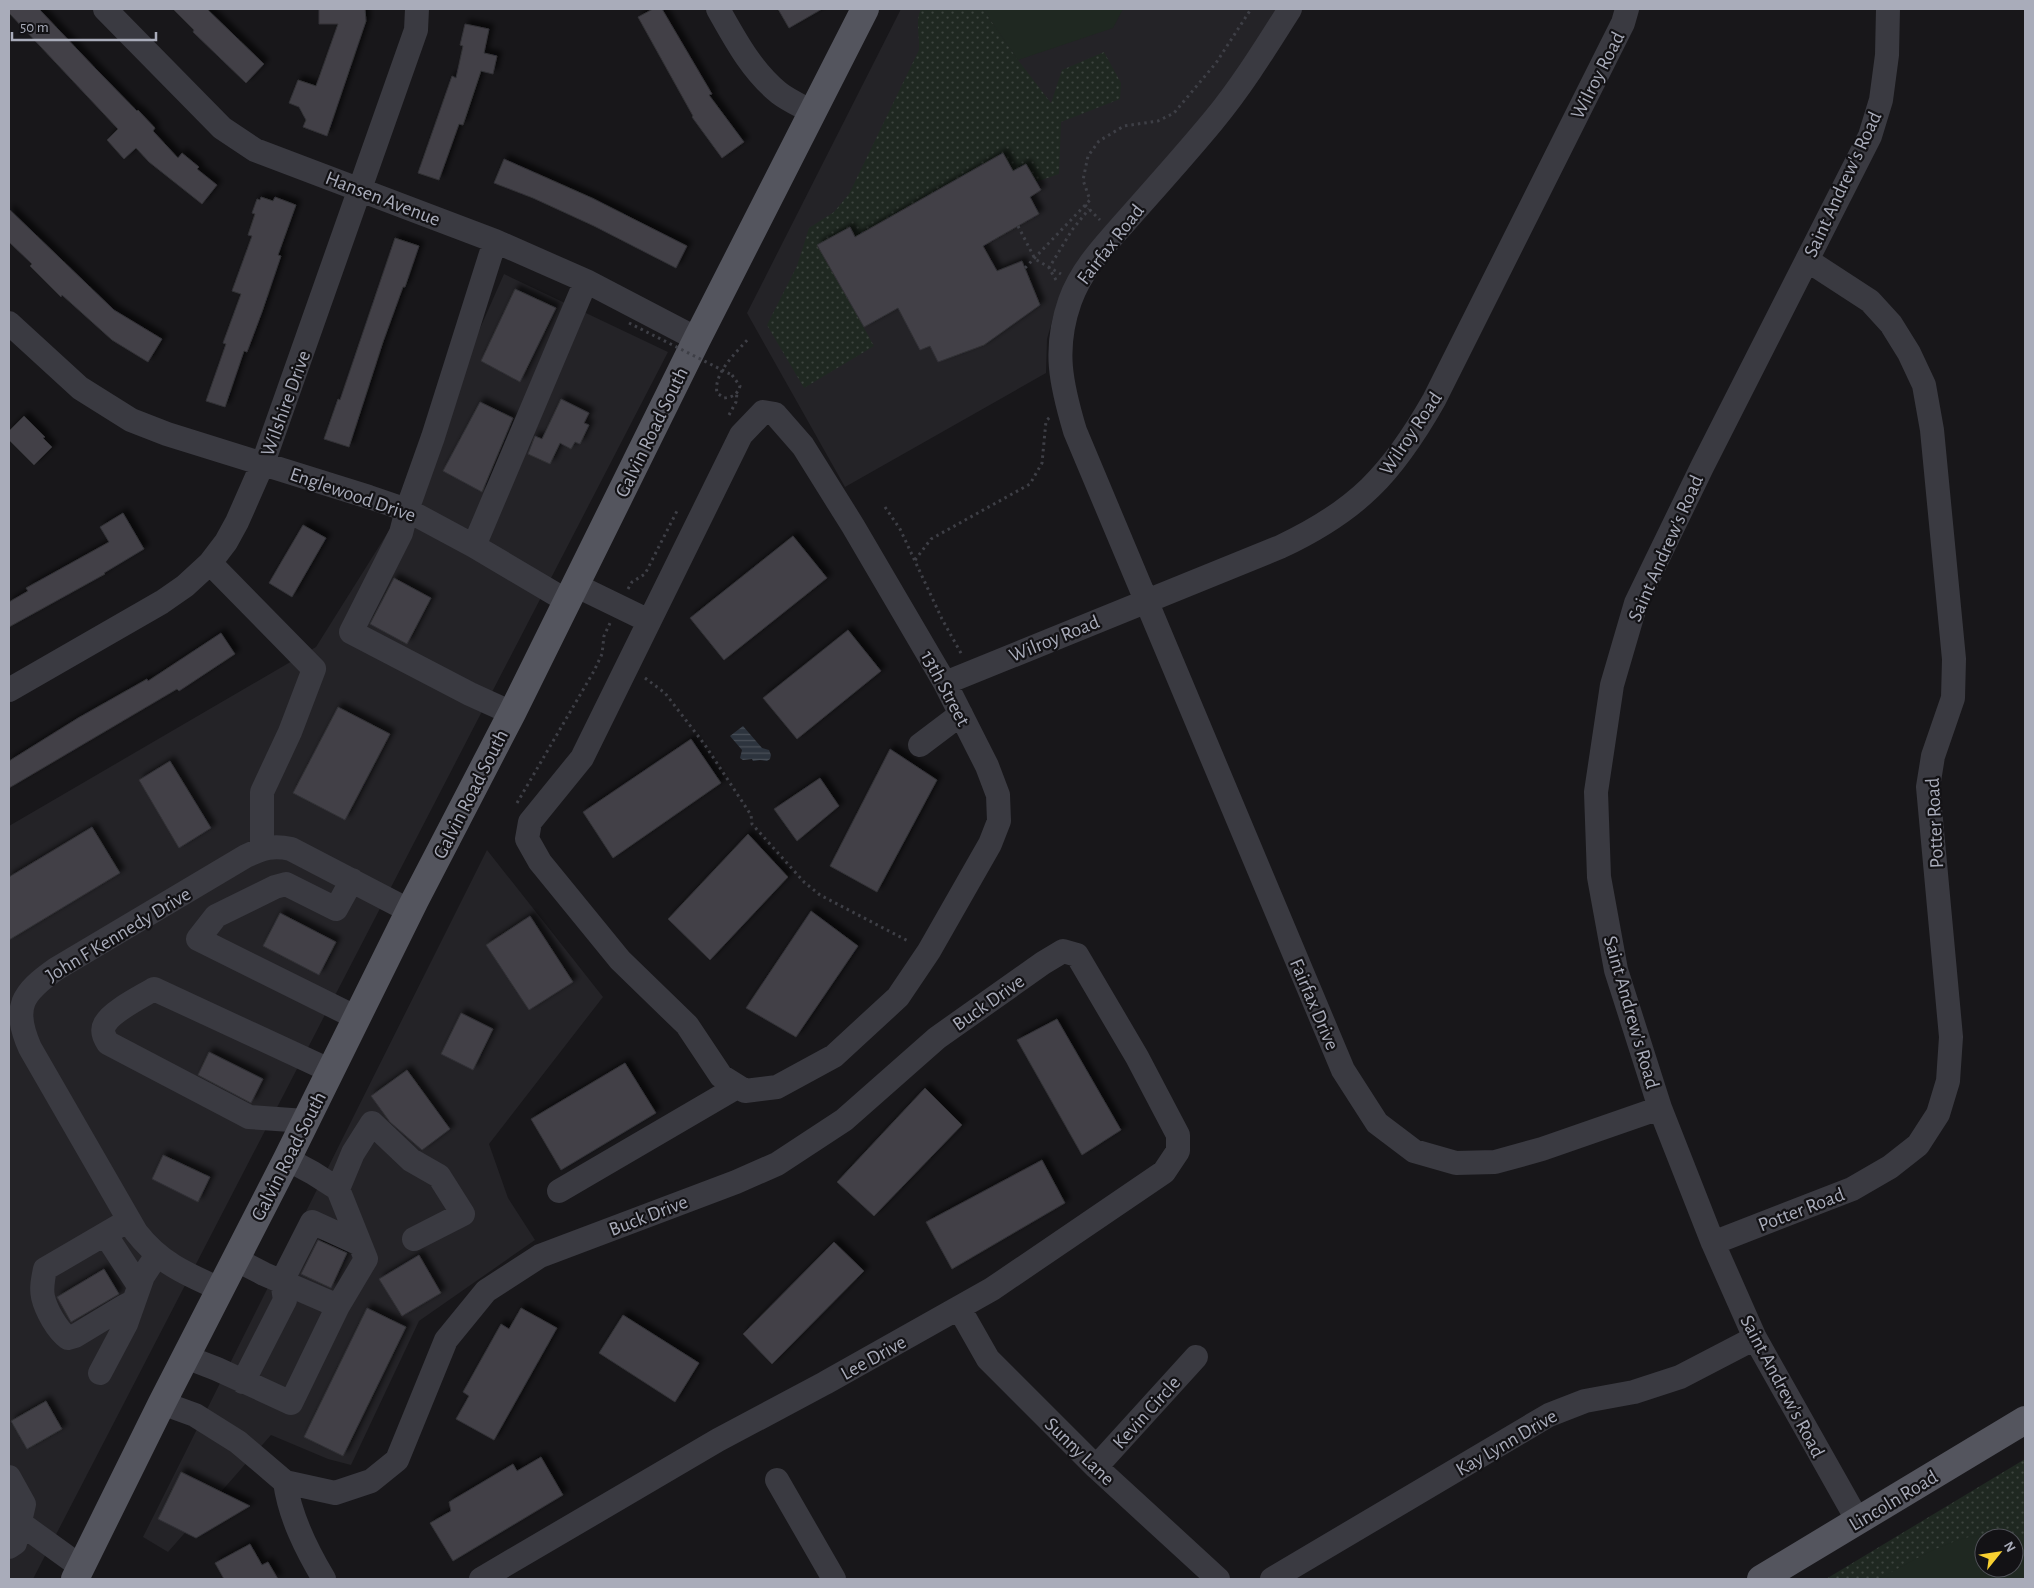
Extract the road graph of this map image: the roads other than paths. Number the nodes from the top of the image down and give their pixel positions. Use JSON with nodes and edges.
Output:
{"nodes":[{"id":1,"x":104,"y":9,"type":"edge"},
{"id":2,"x":417,"y":9,"type":"edge"},
{"id":3,"x":718,"y":9,"type":"edge"},
{"id":4,"x":864,"y":9,"type":"edge"},
{"id":5,"x":1290,"y":9,"type":"edge"},
{"id":6,"x":1627,"y":9,"type":"edge"},
{"id":7,"x":1888,"y":9,"type":"edge"},
{"id":8,"x":812,"y":112,"type":"junction"},
{"id":9,"x":361,"y":189,"type":"junction"},
{"id":10,"x":495,"y":240,"type":"junction"},
{"id":11,"x":1807,"y":260,"type":"junction"},
{"id":12,"x":586,"y":281,"type":"junction"},
{"id":13,"x":13,"y":335,"type":"edge"},
{"id":14,"x":697,"y":339,"type":"junction"},
{"id":15,"x":263,"y":463,"type":"junction"},
{"id":16,"x":406,"y":510,"type":"junction"},
{"id":17,"x":474,"y":546,"type":"junction"},
{"id":18,"x":210,"y":563,"type":"junction"},
{"id":19,"x":571,"y":593,"type":"junction"},
{"id":20,"x":1146,"y":600,"type":"junction"},
{"id":21,"x":649,"y":621,"type":"junction"},
{"id":22,"x":945,"y":682,"type":"junction"},
{"id":23,"x":9,"y":690,"type":"edge"},
{"id":24,"x":512,"y":713,"type":"junction"},
{"id":25,"x":961,"y":714,"type":"junction"},
{"id":26,"x":920,"y":745,"type":"dead end"},
{"id":27,"x":262,"y":848,"type":"junction"},
{"id":28,"x":352,"y":880,"type":"junction"},
{"id":29,"x":410,"y":911,"type":"junction"},
{"id":30,"x":1063,"y":951,"type":"joint"},
{"id":31,"x":357,"y":1018,"type":"junction"},
{"id":32,"x":331,"y":1070,"type":"junction"},
{"id":33,"x":737,"y":1087,"type":"junction"},
{"id":34,"x":1660,"y":1108,"type":"junction"},
{"id":35,"x":305,"y":1121,"type":"junction"},
{"id":36,"x":287,"y":1159,"type":"junction"},
{"id":37,"x":338,"y":1189,"type":"junction"},
{"id":38,"x":559,"y":1192,"type":"dead end"},
{"id":39,"x":129,"y":1220,"type":"junction"},
{"id":40,"x":105,"y":1234,"type":"junction"},
{"id":41,"x":414,"y":1239,"type":"dead end"},
{"id":42,"x":1713,"y":1243,"type":"junction"},
{"id":43,"x":360,"y":1244,"type":"junction"},
{"id":44,"x":157,"y":1255,"type":"junction"},
{"id":45,"x":235,"y":1259,"type":"junction"},
{"id":46,"x":282,"y":1281,"type":"junction"},
{"id":47,"x":220,"y":1289,"type":"junction"},
{"id":48,"x":136,"y":1294,"type":"junction"},
{"id":49,"x":338,"y":1306,"type":"junction"},
{"id":50,"x":959,"y":1308,"type":"junction"},
{"id":51,"x":1755,"y":1338,"type":"junction"},
{"id":52,"x":186,"y":1357,"type":"junction"},
{"id":53,"x":1196,"y":1357,"type":"dead end"},
{"id":54,"x":100,"y":1373,"type":"dead end"},
{"id":55,"x":243,"y":1382,"type":"junction"},
{"id":56,"x":162,"y":1403,"type":"junction"},
{"id":57,"x":2025,"y":1420,"type":"edge"},
{"id":58,"x":1096,"y":1467,"type":"junction"},
{"id":59,"x":9,"y":1477,"type":"edge"},
{"id":60,"x":777,"y":1480,"type":"dead end"},
{"id":61,"x":284,"y":1482,"type":"junction"},
{"id":62,"x":14,"y":1519,"type":"edge"},
{"id":63,"x":1858,"y":1521,"type":"junction"},
{"id":64,"x":9,"y":1547,"type":"edge"},
{"id":65,"x":78,"y":1573,"type":"edge"},
{"id":66,"x":324,"y":1579,"type":"edge"},
{"id":67,"x":481,"y":1579,"type":"edge"},
{"id":68,"x":834,"y":1579,"type":"edge"},
{"id":69,"x":1218,"y":1579,"type":"edge"},
{"id":70,"x":1272,"y":1579,"type":"edge"},
{"id":71,"x":1761,"y":1579,"type":"edge"}],
"edges":[{"from":1,"to":9,"type":"street","name":"Hansen Avenue"},
{"from":2,"to":9,"type":"street","name":"Wilshire Drive"},
{"from":3,"to":8,"type":"street"},
{"from":4,"to":8,"type":"main road","name":"Galvin Road South"},
{"from":5,"to":20,"type":"street","name":"Fairfax Road"},
{"from":6,"to":20,"type":"street","name":"Wilroy Road"},
{"from":7,"to":11,"type":"street","name":"Saint Andrew's Road"},
{"from":8,"to":14,"type":"main road","name":"Galvin Road South"},
{"from":9,"to":10,"type":"street","name":"Hansen Avenue"},
{"from":9,"to":15,"type":"street","name":"Wilshire Drive"},
{"from":10,"to":12,"type":"street","name":"Hansen Avenue"},
{"from":10,"to":16,"type":"street"},
{"from":11,"to":34,"type":"street","name":"Saint Andrew's Road"},
{"from":11,"to":42,"type":"street","name":"Potter Road"},
{"from":12,"to":14,"type":"street","name":"Hansen Avenue"},
{"from":12,"to":17,"type":"street"},
{"from":13,"to":15,"type":"street","name":"Englewood Drive"},
{"from":14,"to":19,"type":"main road","name":"Galvin Road South"},
{"from":15,"to":16,"type":"street","name":"Englewood Drive"},
{"from":15,"to":18,"type":"street","name":"Wilshire Drive"},
{"from":16,"to":17,"type":"street","name":"Englewood Drive"},
{"from":16,"to":24,"type":"street"},
{"from":17,"to":19,"type":"street","name":"Englewood Drive"},
{"from":18,"to":23,"type":"street","name":"Wilshire Drive"},
{"from":18,"to":27,"type":"street"},
{"from":19,"to":21,"type":"street","name":"Englewood Drive"},
{"from":19,"to":24,"type":"main road","name":"Galvin Road South"},
{"from":20,"to":22,"type":"street","name":"Wilroy Road"},
{"from":20,"to":34,"type":"street","name":"Fairfax Drive"},
{"from":21,"to":22,"type":"street","name":"13th Street"},
{"from":21,"to":33,"type":"street"},
{"from":22,"to":25,"type":"street","name":"13th Street"},
{"from":24,"to":29,"type":"main road","name":"Galvin Road South"},
{"from":25,"to":26,"type":"street"},
{"from":25,"to":33,"type":"street","name":"13th Street"},
{"from":27,"to":28,"type":"street","name":"John F Kennedy Drive"},
{"from":27,"to":39,"type":"street","name":"John F Kennedy Drive"},
{"from":28,"to":29,"type":"street","name":"John F Kennedy Drive"},
{"from":28,"to":31,"type":"street"},
{"from":29,"to":31,"type":"main road","name":"Galvin Road South"},
{"from":30,"to":50,"type":"street","name":"Lee Drive"},
{"from":30,"to":61,"type":"street","name":"Buck Drive"},
{"from":31,"to":32,"type":"main road","name":"Galvin Road South"},
{"from":32,"to":35,"type":"main road","name":"Galvin Road South"},
{"from":32,"to":35,"type":"street"},
{"from":33,"to":38,"type":"street"},
{"from":34,"to":42,"type":"street","name":"Saint Andrew's Road"},
{"from":35,"to":36,"type":"main road","name":"Galvin Road South"},
{"from":36,"to":37,"type":"street"},
{"from":36,"to":45,"type":"main road","name":"Galvin Road South"},
{"from":37,"to":41,"type":"street"},
{"from":37,"to":43,"type":"street"},
{"from":39,"to":40,"type":"street"},
{"from":39,"to":44,"type":"street","name":"John F Kennedy Drive"},
{"from":40,"to":48,"type":"street"},
{"from":40,"to":48,"type":"street"},
{"from":42,"to":51,"type":"street","name":"Saint Andrew's Road"},
{"from":43,"to":46,"type":"street"},
{"from":43,"to":49,"type":"street"},
{"from":44,"to":47,"type":"street","name":"John F Kennedy Drive"},
{"from":44,"to":48,"type":"street"},
{"from":45,"to":46,"type":"street"},
{"from":45,"to":47,"type":"main road","name":"Galvin Road South"},
{"from":46,"to":49,"type":"street"},
{"from":46,"to":55,"type":"street"},
{"from":47,"to":52,"type":"main road","name":"Galvin Road South"},
{"from":48,"to":54,"type":"street"},
{"from":49,"to":55,"type":"street"},
{"from":50,"to":58,"type":"street","name":"Sunny Lane"},
{"from":50,"to":67,"type":"street","name":"Lee Drive"},
{"from":51,"to":63,"type":"street","name":"Saint Andrew's Road"},
{"from":51,"to":70,"type":"street","name":"Kay Lynn Drive"},
{"from":52,"to":55,"type":"street"},
{"from":52,"to":56,"type":"main road","name":"Galvin Road South"},
{"from":53,"to":58,"type":"street","name":"Kevin Circle"},
{"from":56,"to":61,"type":"street"},
{"from":56,"to":65,"type":"main road","name":"Galvin Road South"},
{"from":57,"to":63,"type":"main road","name":"Lincoln Road"},
{"from":58,"to":69,"type":"street","name":"Sunny Lane"},
{"from":59,"to":62,"type":"street"},
{"from":60,"to":68,"type":"street"},
{"from":61,"to":66,"type":"street"},
{"from":62,"to":64,"type":"street"},
{"from":62,"to":65,"type":"street"},
{"from":63,"to":71,"type":"main road","name":"Lincoln Road"}]}
